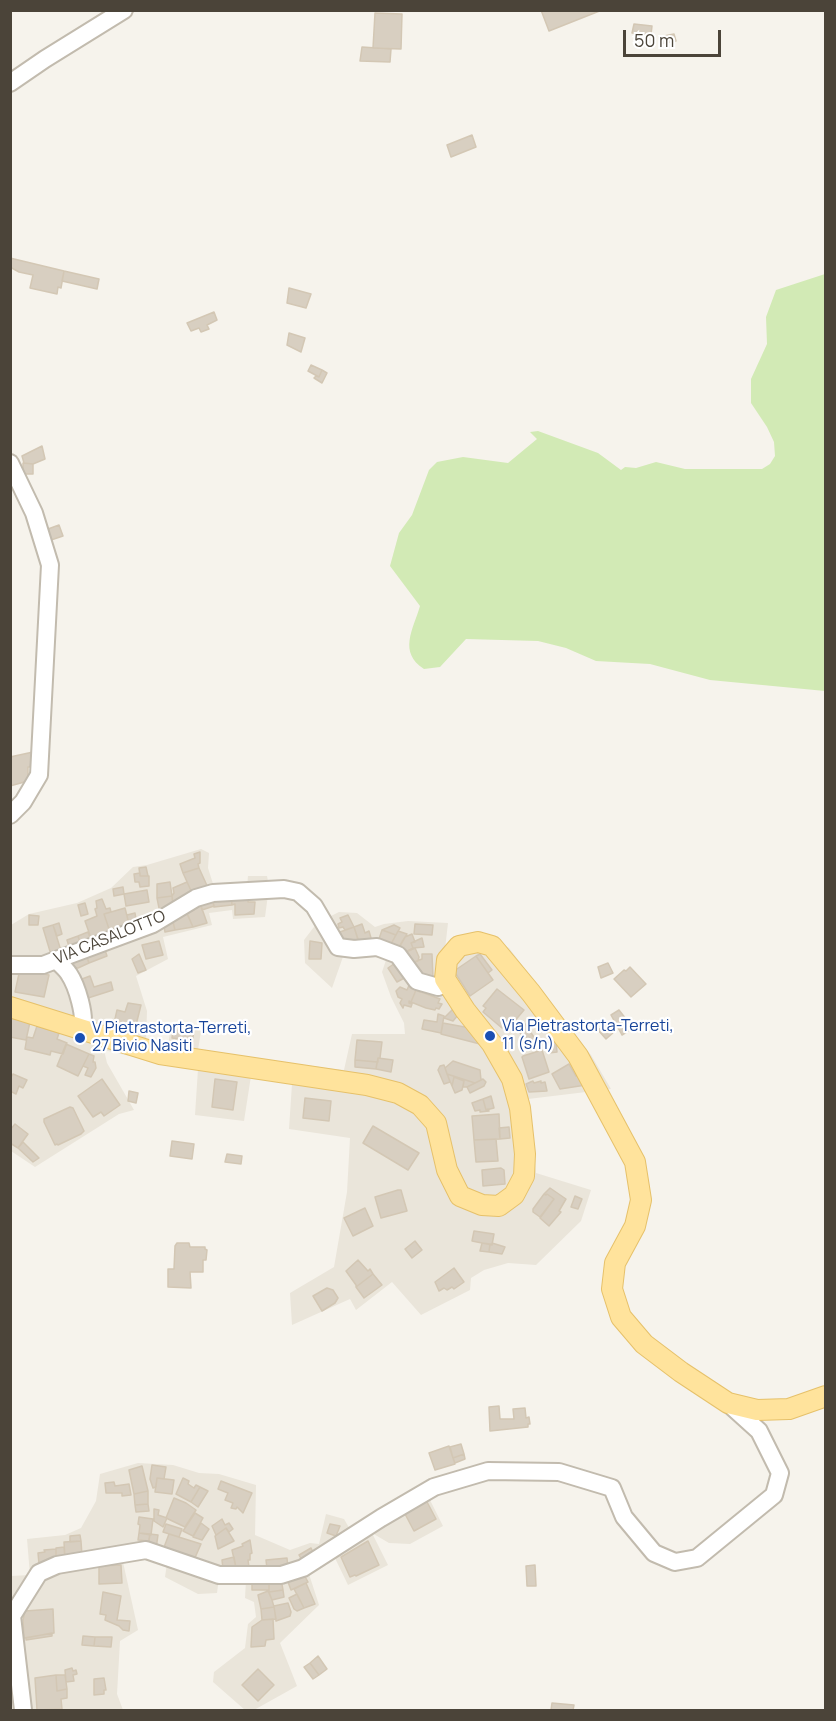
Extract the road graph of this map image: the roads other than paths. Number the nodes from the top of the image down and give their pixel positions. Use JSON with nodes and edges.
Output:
{"nodes":[{"id":1,"x":124,"y":10,"type":"edge"},
{"id":2,"x":10,"y":83,"type":"edge"},
{"id":3,"x":10,"y":463,"type":"edge"},
{"id":4,"x":10,"y":815,"type":"edge"},
{"id":5,"x":56,"y":960,"type":"junction"},
{"id":6,"x":10,"y":965,"type":"edge"},
{"id":7,"x":448,"y":983,"type":"junction"},
{"id":8,"x":10,"y":1007,"type":"edge"},
{"id":9,"x":81,"y":1029,"type":"junction"},
{"id":10,"x":825,"y":1396,"type":"edge"},
{"id":11,"x":728,"y":1403,"type":"junction"},
{"id":12,"x":11,"y":1616,"type":"edge"},
{"id":13,"x":23,"y":1710,"type":"edge"}],
"edges":[{"from":1,"to":2,"type":"street"},
{"from":3,"to":4,"type":"street"},
{"from":5,"to":6,"type":"street","name":"VIA CASALOTTO"},
{"from":5,"to":7,"type":"street","name":"VIA CASALOTTO"},
{"from":5,"to":9,"type":"street"},
{"from":7,"to":9,"type":"main road"},
{"from":7,"to":11,"type":"main road"},
{"from":8,"to":9,"type":"main road"},
{"from":10,"to":11,"type":"main road"},
{"from":11,"to":12,"type":"street"},
{"from":12,"to":13,"type":"street"}]}
